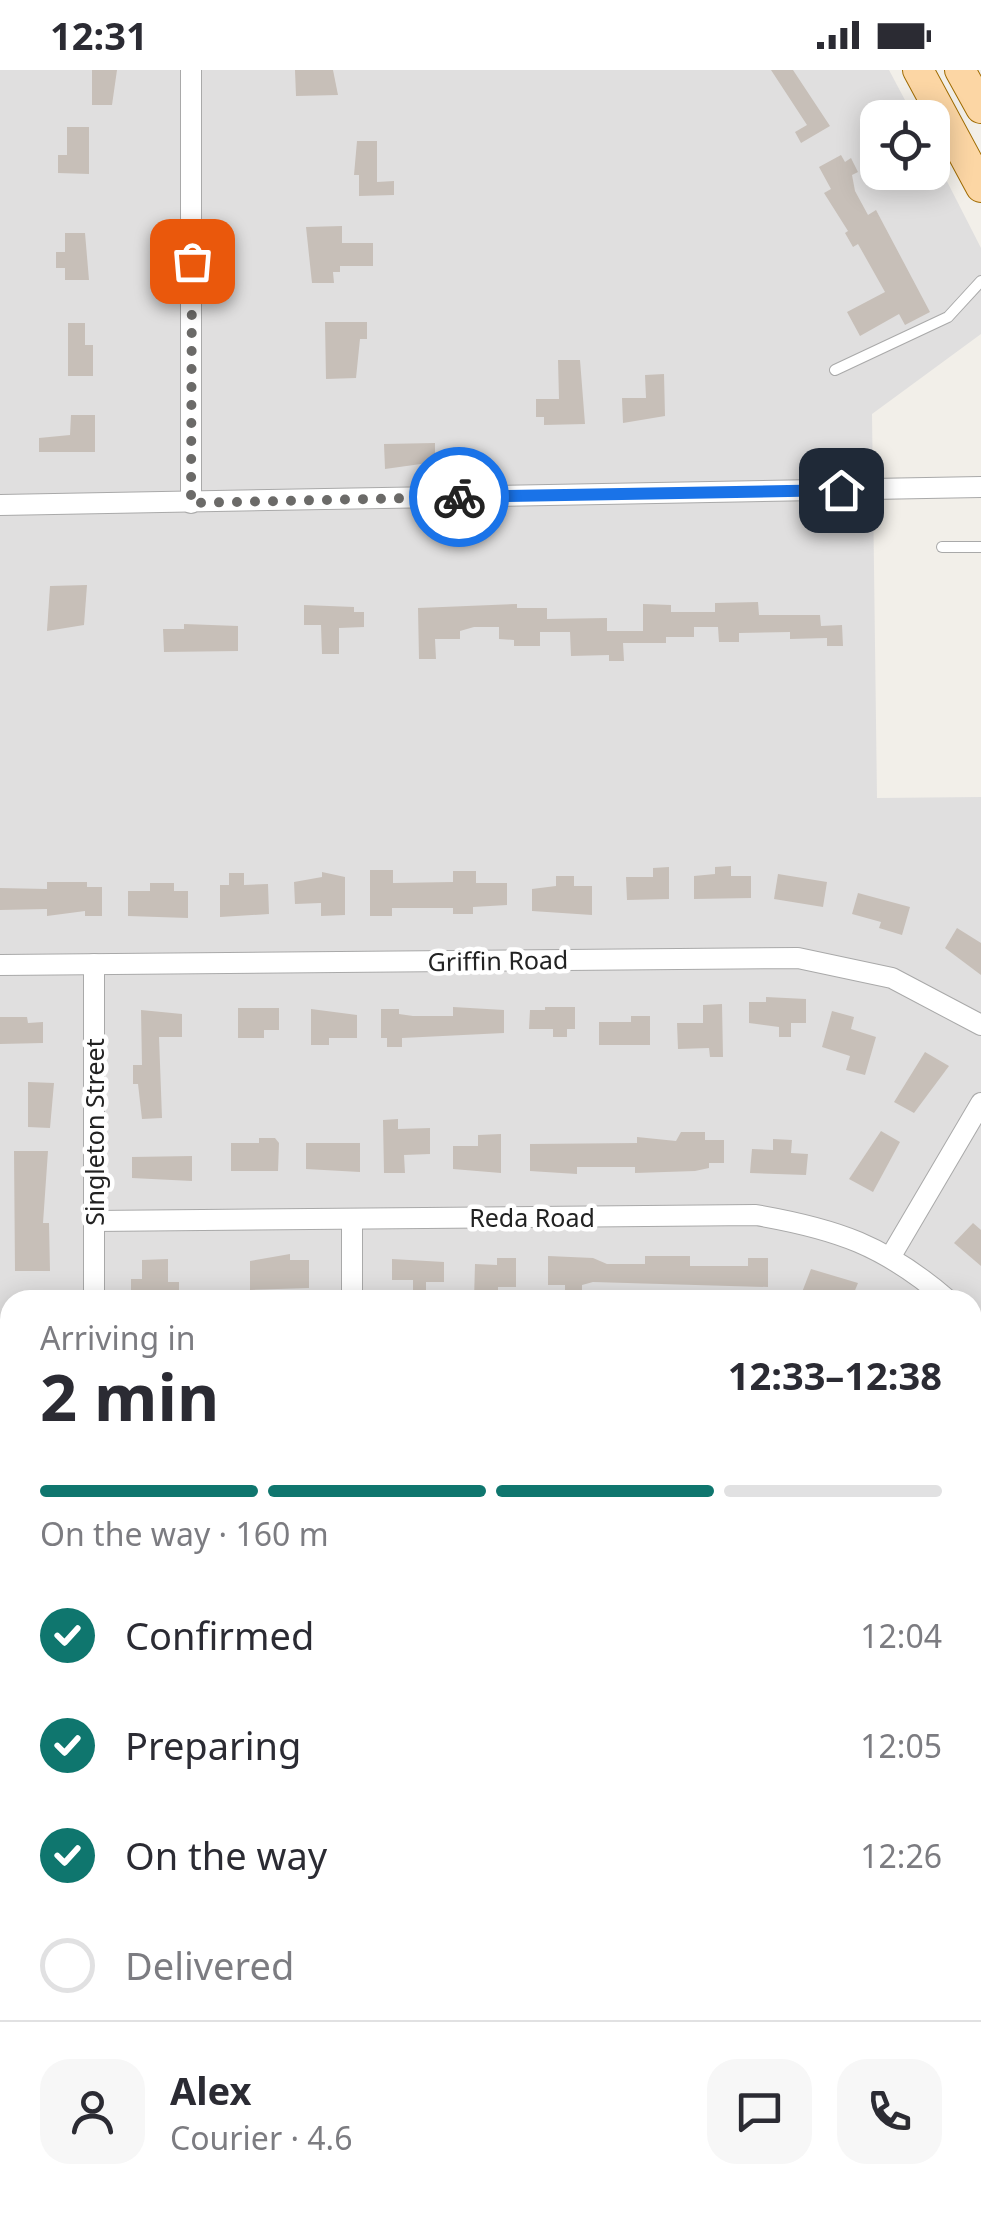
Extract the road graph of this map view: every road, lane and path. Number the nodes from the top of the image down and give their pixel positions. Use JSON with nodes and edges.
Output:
{"nodes":[{"id":1,"x":191,"y":70,"type":"edge"},
{"id":2,"x":918,"y":70,"type":"edge"},
{"id":3,"x":960,"y":70,"type":"edge"},
{"id":4,"x":981,"y":108,"type":"edge"},
{"id":5,"x":981,"y":187,"type":"edge"},
{"id":6,"x":981,"y":281,"type":"edge"},
{"id":7,"x":836,"y":370,"type":"dead end"},
{"id":8,"x":981,"y":487,"type":"edge"},
{"id":9,"x":191,"y":503,"type":"junction"},
{"id":10,"x":0,"y":505,"type":"edge"},
{"id":11,"x":942,"y":547,"type":"dead end"},
{"id":12,"x":981,"y":547,"type":"edge"},
{"id":13,"x":94,"y":964,"type":"junction"},
{"id":14,"x":0,"y":965,"type":"edge"},
{"id":15,"x":981,"y":1025,"type":"edge"},
{"id":16,"x":981,"y":1103,"type":"edge"},
{"id":17,"x":352,"y":1218,"type":"junction"},
{"id":18,"x":94,"y":1221,"type":"junction"},
{"id":19,"x":891,"y":1256,"type":"junction"},
{"id":20,"x":94,"y":1290,"type":"edge"},
{"id":21,"x":352,"y":1290,"type":"edge"},
{"id":22,"x":935,"y":1290,"type":"edge"}],
"edges":[{"from":1,"to":9,"type":"street"},
{"from":2,"to":5,"type":"main road"},
{"from":3,"to":4,"type":"main road"},
{"from":6,"to":7,"type":"lane"},
{"from":8,"to":9,"type":"street"},
{"from":9,"to":10,"type":"street"},
{"from":11,"to":12,"type":"lane"},
{"from":13,"to":14,"type":"street","name":"Griffin Road"},
{"from":13,"to":15,"type":"street","name":"Griffin Road"},
{"from":13,"to":18,"type":"street","name":"Singleton Street"},
{"from":16,"to":19,"type":"street"},
{"from":17,"to":18,"type":"street","name":"Reda Road"},
{"from":17,"to":19,"type":"street","name":"Reda Road"},
{"from":17,"to":21,"type":"street"},
{"from":18,"to":20,"type":"street","name":"Singleton Street"},
{"from":19,"to":22,"type":"street","name":"Reda Road"}]}
